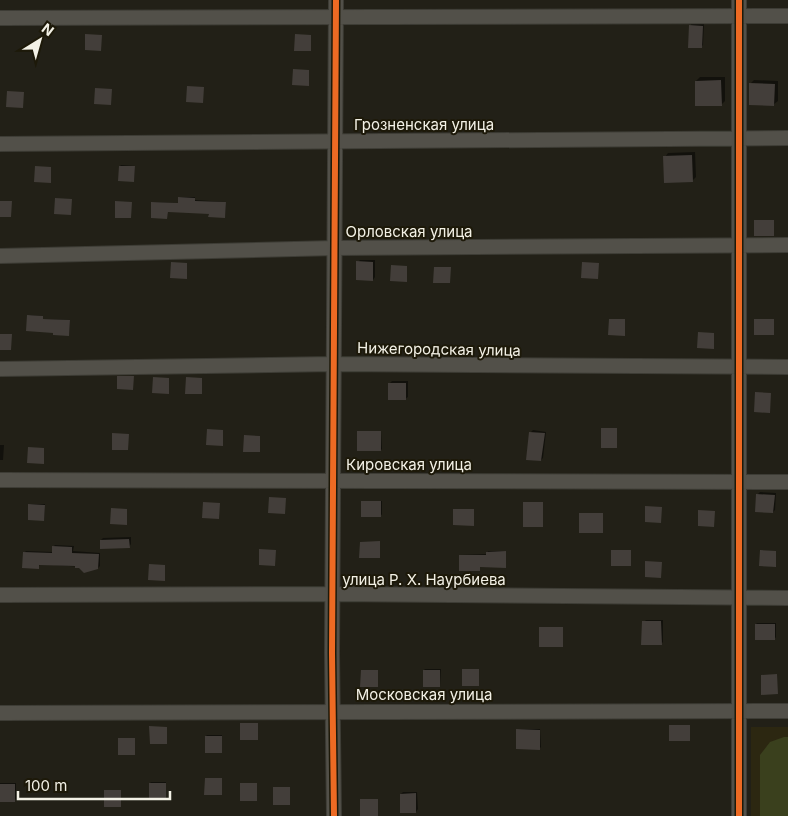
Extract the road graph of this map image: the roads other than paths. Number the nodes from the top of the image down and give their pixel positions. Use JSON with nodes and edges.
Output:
{"nodes":[{"id":1,"x":336,"y":0,"type":"edge"},
{"id":2,"x":739,"y":0,"type":"edge"},
{"id":3,"x":739,"y":16,"type":"junction"},
{"id":4,"x":788,"y":16,"type":"edge"},
{"id":5,"x":336,"y":17,"type":"junction"},
{"id":6,"x":0,"y":18,"type":"edge"},
{"id":7,"x":739,"y":138,"type":"junction"},
{"id":8,"x":788,"y":138,"type":"edge"},
{"id":9,"x":335,"y":141,"type":"junction"},
{"id":10,"x":0,"y":144,"type":"edge"},
{"id":11,"x":739,"y":245,"type":"junction"},
{"id":12,"x":788,"y":245,"type":"edge"},
{"id":13,"x":335,"y":248,"type":"junction"},
{"id":14,"x":0,"y":256,"type":"edge"},
{"id":15,"x":334,"y":364,"type":"junction"},
{"id":16,"x":788,"y":367,"type":"edge"},
{"id":17,"x":739,"y":368,"type":"junction"},
{"id":18,"x":0,"y":369,"type":"edge"},
{"id":19,"x":0,"y":480,"type":"edge"},
{"id":20,"x":333,"y":480,"type":"junction"},
{"id":21,"x":739,"y":482,"type":"junction"},
{"id":22,"x":788,"y":482,"type":"edge"},
{"id":23,"x":333,"y":594,"type":"junction"},
{"id":24,"x":0,"y":595,"type":"edge"},
{"id":25,"x":739,"y":598,"type":"junction"},
{"id":26,"x":788,"y":598,"type":"edge"},
{"id":27,"x":739,"y":710,"type":"junction"},
{"id":28,"x":788,"y":710,"type":"edge"},
{"id":29,"x":333,"y":711,"type":"junction"},
{"id":30,"x":0,"y":713,"type":"edge"},
{"id":31,"x":334,"y":816,"type":"edge"},
{"id":32,"x":739,"y":816,"type":"edge"}],
"edges":[{"from":1,"to":5,"type":"street"},
{"from":2,"to":3,"type":"street"},
{"from":3,"to":4,"type":"street"},
{"from":3,"to":5,"type":"street"},
{"from":3,"to":7,"type":"street"},
{"from":5,"to":6,"type":"street"},
{"from":5,"to":9,"type":"street"},
{"from":7,"to":8,"type":"street","name":"Грозненская улица"},
{"from":7,"to":9,"type":"street","name":"Грозненская улица"},
{"from":7,"to":11,"type":"street"},
{"from":9,"to":10,"type":"street","name":"Грозненская улица"},
{"from":9,"to":13,"type":"street"},
{"from":11,"to":12,"type":"street","name":"Орловская улица"},
{"from":11,"to":13,"type":"street","name":"Орловская улица"},
{"from":11,"to":17,"type":"street"},
{"from":13,"to":14,"type":"street","name":"Орловская улица"},
{"from":13,"to":15,"type":"street"},
{"from":15,"to":17,"type":"street","name":"Нижегородская улица"},
{"from":15,"to":18,"type":"street","name":"Нижегородская улица"},
{"from":15,"to":20,"type":"street"},
{"from":16,"to":17,"type":"street","name":"Нижегородская улица"},
{"from":17,"to":21,"type":"street"},
{"from":19,"to":20,"type":"street","name":"Кировская улица"},
{"from":20,"to":21,"type":"street","name":"Кировская улица"},
{"from":20,"to":23,"type":"street"},
{"from":21,"to":22,"type":"street","name":"Кировская улица"},
{"from":21,"to":25,"type":"street"},
{"from":23,"to":24,"type":"street","name":"улица Р. Х. Наурбиева"},
{"from":23,"to":25,"type":"street","name":"улица Р. Х. Наурбиева"},
{"from":23,"to":29,"type":"street"},
{"from":25,"to":26,"type":"street","name":"улица Р. Х. Наурбиева"},
{"from":25,"to":27,"type":"street"},
{"from":27,"to":28,"type":"street","name":"Московская улица"},
{"from":27,"to":29,"type":"street","name":"Московская улица"},
{"from":27,"to":32,"type":"street"},
{"from":29,"to":30,"type":"street","name":"Московская улица"},
{"from":29,"to":31,"type":"street"}]}
